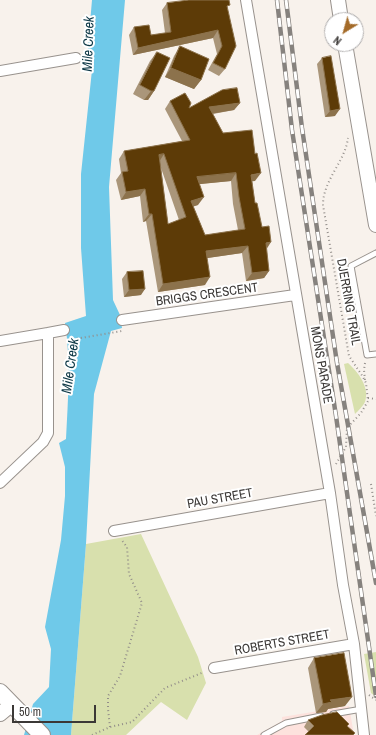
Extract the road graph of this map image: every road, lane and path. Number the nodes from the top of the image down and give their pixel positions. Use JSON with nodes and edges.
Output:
{"nodes":[{"id":1,"x":246,"y":0,"type":"edge"},
{"id":2,"x":338,"y":0,"type":"edge"},
{"id":3,"x":340,"y":12,"type":"edge"},
{"id":4,"x":346,"y":52,"type":"edge"},
{"id":5,"x":76,"y":58,"type":"dead end"},
{"id":6,"x":0,"y":71,"type":"edge"},
{"id":7,"x":348,"y":132,"type":"dead end"},
{"id":8,"x":376,"y":225,"type":"edge"},
{"id":9,"x":376,"y":253,"type":"edge"},
{"id":10,"x":295,"y":295,"type":"junction"},
{"id":11,"x":122,"y":320,"type":"dead end"},
{"id":12,"x":64,"y":330,"type":"dead end"},
{"id":13,"x":115,"y":332,"type":"dead end"},
{"id":14,"x":48,"y":333,"type":"junction"},
{"id":15,"x":66,"y":340,"type":"dead end"},
{"id":16,"x":0,"y":341,"type":"edge"},
{"id":17,"x":376,"y":354,"type":"edge"},
{"id":18,"x":367,"y":355,"type":"junction"},
{"id":19,"x":366,"y":383,"type":"junction"},
{"id":20,"x":368,"y":398,"type":"junction"},
{"id":21,"x":376,"y":399,"type":"edge"},
{"id":22,"x":335,"y":467,"type":"dead end"},
{"id":23,"x":0,"y":484,"type":"edge"},
{"id":24,"x":370,"y":484,"type":"dead end"},
{"id":25,"x":330,"y":493,"type":"junction"},
{"id":26,"x":376,"y":516,"type":"edge"},
{"id":27,"x":114,"y":531,"type":"joint"},
{"id":28,"x":354,"y":644,"type":"junction"},
{"id":29,"x":214,"y":668,"type":"joint"},
{"id":30,"x":0,"y":692,"type":"edge"},
{"id":31,"x":6,"y":709,"type":"edge"},
{"id":32,"x":362,"y":709,"type":"junction"},
{"id":33,"x":110,"y":727,"type":"junction"},
{"id":34,"x":42,"y":735,"type":"edge"},
{"id":35,"x":92,"y":735,"type":"edge"},
{"id":36,"x":264,"y":735,"type":"edge"},
{"id":37,"x":364,"y":735,"type":"edge"}],
"edges":[{"from":1,"to":10,"type":"street","name":"MONS PARADE"},
{"from":2,"to":3,"type":"main road"},
{"from":4,"to":8,"type":"main road"},
{"from":5,"to":6,"type":"street"},
{"from":7,"to":19,"type":"path","name":"DJERRING TRAIL"},
{"from":9,"to":18,"type":"lane"},
{"from":10,"to":11,"type":"street","name":"BRIGGS CRESCENT"},
{"from":10,"to":25,"type":"street","name":"MONS PARADE"},
{"from":12,"to":14,"type":"street"},
{"from":13,"to":15,"type":"path"},
{"from":14,"to":16,"type":"street"},
{"from":14,"to":23,"type":"street"},
{"from":17,"to":18,"type":"lane"},
{"from":18,"to":19,"type":"path"},
{"from":19,"to":20,"type":"path","name":"DJERRING TRAIL"},
{"from":20,"to":21,"type":"path"},
{"from":20,"to":22,"type":"path"},
{"from":24,"to":26,"type":"path"},
{"from":25,"to":27,"type":"street","name":"PAU STREET"},
{"from":25,"to":28,"type":"street","name":"MONS PARADE"},
{"from":27,"to":33,"type":"path"},
{"from":28,"to":29,"type":"street","name":"ROBERTS STREET"},
{"from":28,"to":32,"type":"street","name":"MONS PARADE"},
{"from":29,"to":33,"type":"path"},
{"from":30,"to":31,"type":"main road"},
{"from":31,"to":34,"type":"main road"},
{"from":32,"to":36,"type":"lane"},
{"from":32,"to":37,"type":"street","name":"MONS PARADE"},
{"from":33,"to":35,"type":"path"}]}
